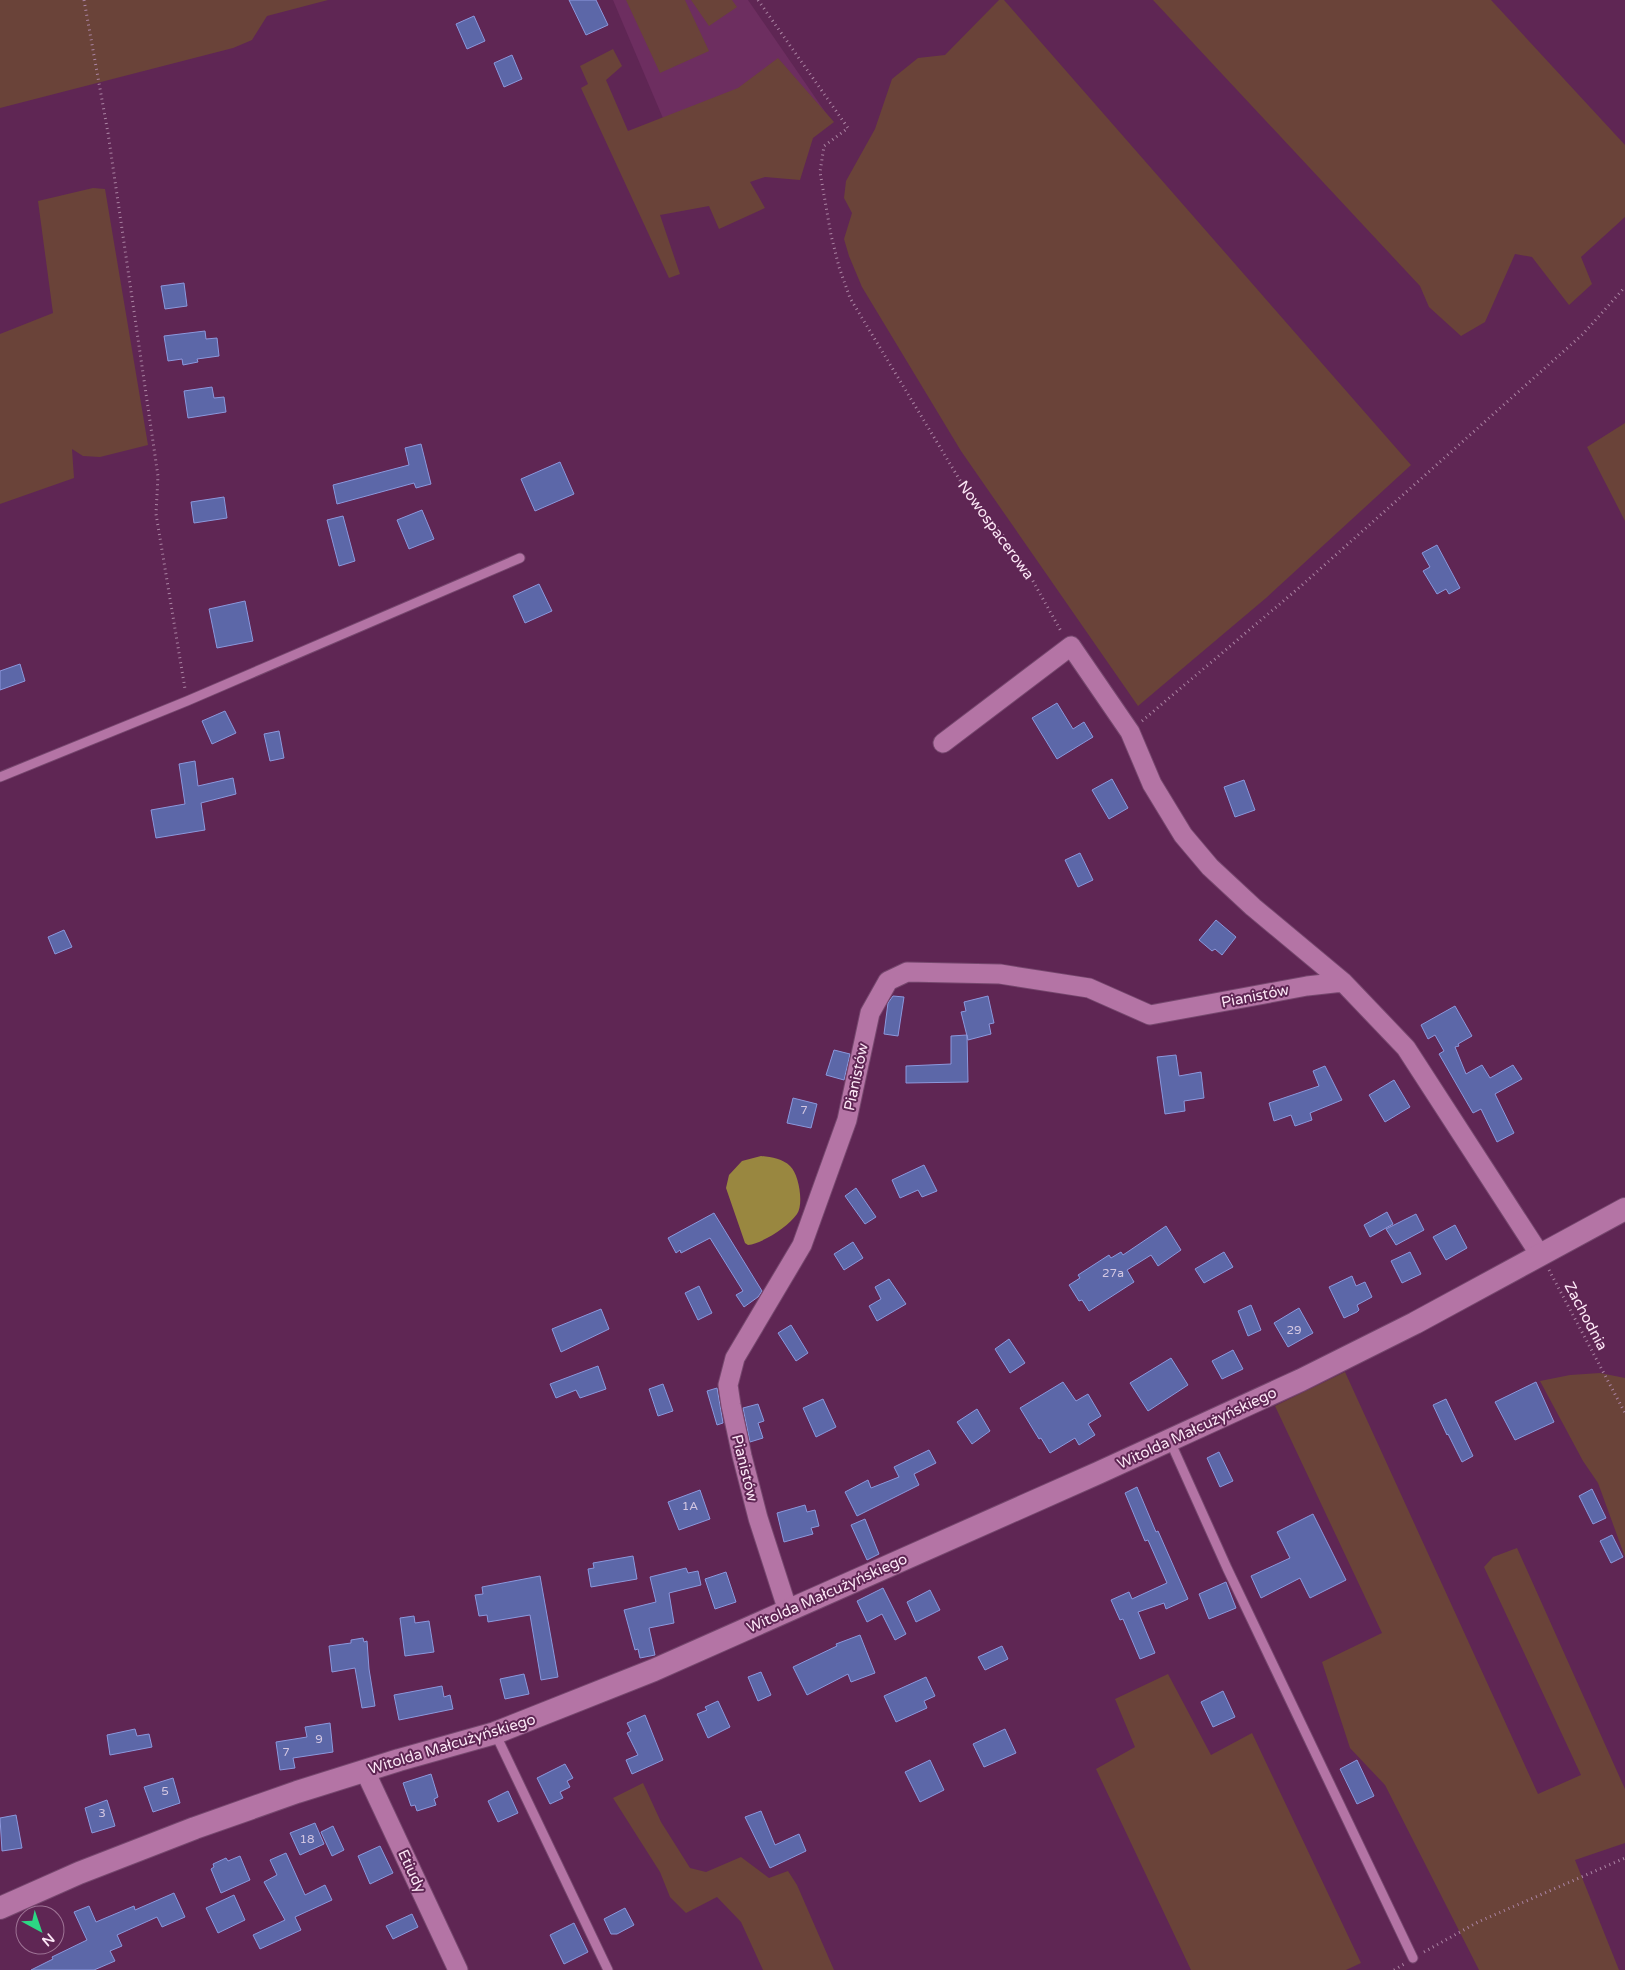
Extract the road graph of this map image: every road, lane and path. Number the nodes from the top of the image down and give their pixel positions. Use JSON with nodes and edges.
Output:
{"nodes":[{"id":1,"x":84,"y":0,"type":"edge"},
{"id":2,"x":758,"y":0,"type":"edge"},
{"id":3,"x":1625,"y":287,"type":"edge"},
{"id":4,"x":520,"y":558,"type":"dead end"},
{"id":5,"x":1070,"y":646,"type":"junction"},
{"id":6,"x":187,"y":701,"type":"junction"},
{"id":7,"x":1130,"y":732,"type":"junction"},
{"id":8,"x":943,"y":743,"type":"dead end"},
{"id":9,"x":0,"y":777,"type":"edge"},
{"id":10,"x":1343,"y":982,"type":"junction"},
{"id":11,"x":1625,"y":1209,"type":"edge"},
{"id":12,"x":1540,"y":1255,"type":"junction"},
{"id":13,"x":1625,"y":1414,"type":"edge"},
{"id":14,"x":1170,"y":1441,"type":"junction"},
{"id":15,"x":788,"y":1611,"type":"junction"},
{"id":16,"x":495,"y":1733,"type":"junction"},
{"id":17,"x":365,"y":1771,"type":"junction"},
{"id":18,"x":1625,"y":1858,"type":"edge"},
{"id":19,"x":0,"y":1908,"type":"edge"},
{"id":20,"x":1413,"y":1958,"type":"junction"},
{"id":21,"x":458,"y":1970,"type":"edge"},
{"id":22,"x":608,"y":1970,"type":"edge"},
{"id":23,"x":1394,"y":1970,"type":"edge"}],
"edges":[{"from":1,"to":6,"type":"path"},
{"from":2,"to":5,"type":"path","name":"Nowospacerowa"},
{"from":3,"to":7,"type":"path"},
{"from":4,"to":6,"type":"lane"},
{"from":5,"to":7,"type":"street"},
{"from":5,"to":8,"type":"street"},
{"from":6,"to":9,"type":"lane"},
{"from":7,"to":10,"type":"street"},
{"from":10,"to":12,"type":"street"},
{"from":10,"to":15,"type":"street","name":"Pianistów"},
{"from":11,"to":12,"type":"street","name":"Witolda Małcużyńskiego"},
{"from":12,"to":13,"type":"path","name":"Zachodnia"},
{"from":12,"to":14,"type":"street","name":"Witolda Małcużyńskiego"},
{"from":14,"to":15,"type":"street","name":"Witolda Małcużyńskiego"},
{"from":14,"to":20,"type":"lane"},
{"from":15,"to":16,"type":"street","name":"Witolda Małcużyńskiego"},
{"from":16,"to":17,"type":"street","name":"Witolda Małcużyńskiego"},
{"from":16,"to":22,"type":"lane"},
{"from":17,"to":19,"type":"street","name":"Witolda Małcużyńskiego"},
{"from":17,"to":21,"type":"street","name":"Etiudy"},
{"from":18,"to":20,"type":"path"},
{"from":20,"to":23,"type":"path"}]}
